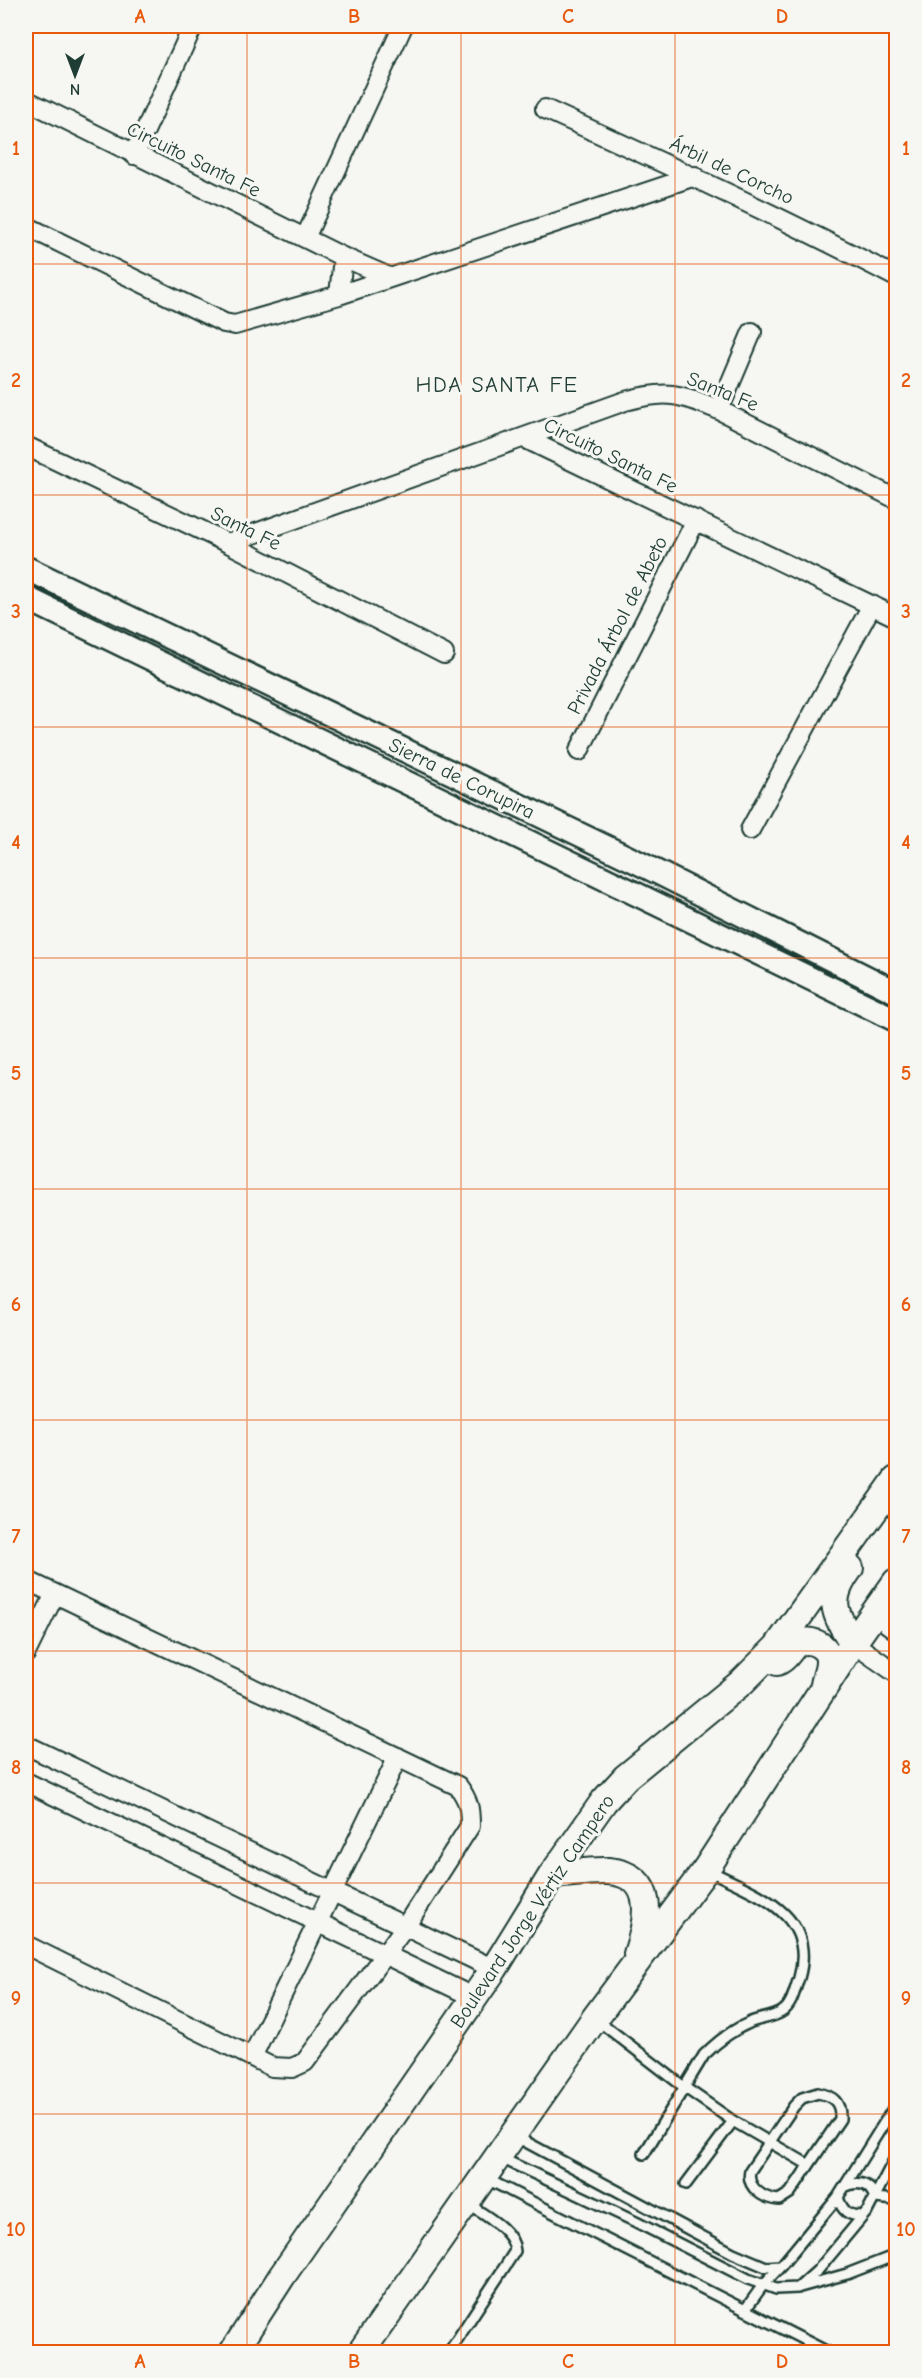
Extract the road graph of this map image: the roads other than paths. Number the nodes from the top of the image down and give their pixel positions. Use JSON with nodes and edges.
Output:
{"nodes":[{"id":1,"x":193,"y":26,"type":"edge"},
{"id":2,"x":403,"y":26,"type":"edge"},
{"id":3,"x":26,"y":100,"type":"edge"},
{"id":4,"x":545,"y":109,"type":"dead end"},
{"id":5,"x":134,"y":155,"type":"junction"},
{"id":6,"x":695,"y":176,"type":"junction"},
{"id":7,"x":26,"y":226,"type":"edge"},
{"id":8,"x":305,"y":238,"type":"junction"},
{"id":9,"x":343,"y":257,"type":"junction"},
{"id":10,"x":389,"y":277,"type":"junction"},
{"id":11,"x":897,"y":277,"type":"edge"},
{"id":12,"x":339,"y":295,"type":"junction"},
{"id":13,"x":753,"y":332,"type":"dead end"},
{"id":14,"x":719,"y":410,"type":"junction"},
{"id":15,"x":524,"y":438,"type":"junction"},
{"id":16,"x":26,"y":446,"type":"edge"},
{"id":17,"x":897,"y":499,"type":"edge"},
{"id":18,"x":696,"y":520,"type":"junction"},
{"id":19,"x":228,"y":543,"type":"junction"},
{"id":20,"x":26,"y":568,"type":"edge"},
{"id":21,"x":26,"y":598,"type":"edge"},
{"id":22,"x":872,"y":605,"type":"junction"},
{"id":23,"x":897,"y":617,"type":"edge"},
{"id":24,"x":444,"y":654,"type":"dead end"},
{"id":25,"x":579,"y":751,"type":"dead end"},
{"id":26,"x":750,"y":830,"type":"dead end"},
{"id":27,"x":897,"y":992,"type":"edge"},
{"id":28,"x":897,"y":1020,"type":"edge"},
{"id":29,"x":897,"y":1480,"type":"edge"},
{"id":30,"x":880,"y":1502,"type":"junction"},
{"id":31,"x":26,"y":1580,"type":"edge"},
{"id":32,"x":897,"y":1582,"type":"edge"},
{"id":33,"x":56,"y":1594,"type":"junction"},
{"id":34,"x":874,"y":1614,"type":"junction"},
{"id":35,"x":897,"y":1630,"type":"edge"},
{"id":36,"x":853,"y":1643,"type":"junction"},
{"id":37,"x":26,"y":1653,"type":"edge"},
{"id":38,"x":763,"y":1661,"type":"junction"},
{"id":39,"x":897,"y":1673,"type":"edge"},
{"id":40,"x":823,"y":1689,"type":"junction"},
{"id":41,"x":26,"y":1745,"type":"edge"},
{"id":42,"x":398,"y":1757,"type":"junction"},
{"id":43,"x":26,"y":1782,"type":"edge"},
{"id":44,"x":706,"y":1869,"type":"junction"},
{"id":45,"x":552,"y":1875,"type":"junction"},
{"id":46,"x":332,"y":1892,"type":"junction"},
{"id":47,"x":318,"y":1923,"type":"junction"},
{"id":48,"x":405,"y":1927,"type":"junction"},
{"id":49,"x":26,"y":1945,"type":"edge"},
{"id":50,"x":385,"y":1954,"type":"junction"},
{"id":51,"x":494,"y":1970,"type":"junction"},
{"id":52,"x":630,"y":1974,"type":"junction"},
{"id":53,"x":473,"y":1997,"type":"junction"},
{"id":54,"x":595,"y":2018,"type":"junction"},
{"id":55,"x":252,"y":2057,"type":"junction"},
{"id":56,"x":684,"y":2087,"type":"junction"},
{"id":57,"x":897,"y":2104,"type":"edge"},
{"id":58,"x":733,"y":2121,"type":"junction"},
{"id":59,"x":514,"y":2136,"type":"junction"},
{"id":60,"x":768,"y":2141,"type":"junction"},
{"id":61,"x":644,"y":2154,"type":"dead end"},
{"id":62,"x":499,"y":2156,"type":"junction"},
{"id":63,"x":897,"y":2157,"type":"edge"},
{"id":64,"x":809,"y":2165,"type":"junction"},
{"id":65,"x":483,"y":2177,"type":"junction"},
{"id":66,"x":686,"y":2184,"type":"dead end"},
{"id":67,"x":844,"y":2187,"type":"junction"},
{"id":68,"x":838,"y":2197,"type":"junction"},
{"id":69,"x":875,"y":2198,"type":"junction"},
{"id":70,"x":897,"y":2200,"type":"edge"},
{"id":71,"x":466,"y":2202,"type":"junction"},
{"id":72,"x":863,"y":2216,"type":"junction"},
{"id":73,"x":897,"y":2255,"type":"edge"},
{"id":74,"x":781,"y":2266,"type":"junction"},
{"id":75,"x":282,"y":2276,"type":"junction"},
{"id":76,"x":763,"y":2285,"type":"junction"},
{"id":77,"x":798,"y":2288,"type":"junction"},
{"id":78,"x":745,"y":2310,"type":"junction"},
{"id":79,"x":233,"y":2352,"type":"edge"},
{"id":80,"x":251,"y":2352,"type":"edge"},
{"id":81,"x":361,"y":2352,"type":"edge"},
{"id":82,"x":449,"y":2352,"type":"edge"},
{"id":83,"x":828,"y":2352,"type":"edge"}],
"edges":[{"from":1,"to":5,"type":"street"},
{"from":2,"to":8,"type":"street"},
{"from":3,"to":5,"type":"street","name":"Circuito Santa Fe"},
{"from":4,"to":6,"type":"street","name":"Árbil de Corcho"},
{"from":5,"to":8,"type":"street","name":"Circuito Santa Fe"},
{"from":6,"to":10,"type":"street"},
{"from":6,"to":11,"type":"street","name":"Árbil de Corcho"},
{"from":7,"to":12,"type":"street"},
{"from":8,"to":9,"type":"street","name":"Circuito Santa Fe"},
{"from":9,"to":10,"type":"street","name":"Circuito Santa Fe"},
{"from":9,"to":12,"type":"street"},
{"from":10,"to":12,"type":"street"},
{"from":13,"to":14,"type":"street"},
{"from":14,"to":15,"type":"street","name":"Santa Fe"},
{"from":14,"to":17,"type":"street","name":"Santa Fe"},
{"from":15,"to":18,"type":"street","name":"Circuito Santa Fe"},
{"from":15,"to":19,"type":"street","name":"Circuito Santa Fe"},
{"from":16,"to":19,"type":"street","name":"Santa Fe"},
{"from":18,"to":22,"type":"street","name":"Circuito Santa Fe"},
{"from":18,"to":25,"type":"street","name":"Privada Árbol de Abeto"},
{"from":19,"to":24,"type":"street","name":"Santa Fe"},
{"from":20,"to":27,"type":"street","name":"Sierra de Corupira"},
{"from":21,"to":28,"type":"street","name":"Sierra de Corupira"},
{"from":22,"to":23,"type":"street","name":"Circuito Santa Fe"},
{"from":22,"to":26,"type":"street"},
{"from":29,"to":30,"type":"main road","name":"Boulevard Jorge Vértiz Campero"},
{"from":30,"to":36,"type":"main road"},
{"from":30,"to":38,"type":"main road","name":"Boulevard Jorge Vértiz Campero"},
{"from":31,"to":33,"type":"street"},
{"from":32,"to":34,"type":"main road"},
{"from":33,"to":37,"type":"street"},
{"from":33,"to":42,"type":"street"},
{"from":34,"to":35,"type":"street"},
{"from":34,"to":36,"type":"main road"},
{"from":36,"to":39,"type":"street"},
{"from":36,"to":40,"type":"main road"},
{"from":38,"to":40,"type":"main road"},
{"from":38,"to":45,"type":"main road","name":"Boulevard Jorge Vértiz Campero"},
{"from":40,"to":44,"type":"main road"},
{"from":41,"to":46,"type":"street"},
{"from":42,"to":46,"type":"street"},
{"from":42,"to":48,"type":"street"},
{"from":43,"to":47,"type":"street"},
{"from":44,"to":52,"type":"main road"},
{"from":44,"to":56,"type":"lane"},
{"from":45,"to":51,"type":"main road","name":"Boulevard Jorge Vértiz Campero"},
{"from":45,"to":52,"type":"main road"},
{"from":46,"to":47,"type":"street"},
{"from":46,"to":48,"type":"street"},
{"from":47,"to":50,"type":"street"},
{"from":47,"to":55,"type":"street"},
{"from":48,"to":50,"type":"street"},
{"from":48,"to":51,"type":"street"},
{"from":49,"to":55,"type":"street"},
{"from":50,"to":53,"type":"street"},
{"from":50,"to":55,"type":"street"},
{"from":51,"to":53,"type":"main road","name":"Boulevard Jorge Vértiz Campero"},
{"from":52,"to":54,"type":"main road"},
{"from":53,"to":75,"type":"main road","name":"Boulevard Jorge Vértiz Campero"},
{"from":54,"to":56,"type":"lane"},
{"from":54,"to":59,"type":"main road"},
{"from":56,"to":58,"type":"lane"},
{"from":56,"to":61,"type":"lane"},
{"from":57,"to":67,"type":"lane"},
{"from":58,"to":60,"type":"lane"},
{"from":58,"to":66,"type":"lane"},
{"from":59,"to":62,"type":"main road"},
{"from":59,"to":74,"type":"lane"},
{"from":60,"to":64,"type":"lane"},
{"from":60,"to":64,"type":"lane"},
{"from":60,"to":64,"type":"lane"},
{"from":62,"to":65,"type":"main road"},
{"from":62,"to":76,"type":"lane"},
{"from":63,"to":69,"type":"lane"},
{"from":65,"to":71,"type":"main road"},
{"from":65,"to":78,"type":"lane"},
{"from":67,"to":68,"type":"lane"},
{"from":67,"to":69,"type":"lane"},
{"from":68,"to":72,"type":"lane"},
{"from":68,"to":74,"type":"lane"},
{"from":69,"to":70,"type":"lane"},
{"from":69,"to":72,"type":"lane"},
{"from":71,"to":81,"type":"main road"},
{"from":71,"to":82,"type":"lane"},
{"from":72,"to":77,"type":"lane"},
{"from":73,"to":77,"type":"lane"},
{"from":74,"to":76,"type":"lane"},
{"from":75,"to":79,"type":"main road","name":"Boulevard Jorge Vértiz Campero"},
{"from":75,"to":80,"type":"main road"},
{"from":76,"to":77,"type":"lane"},
{"from":76,"to":78,"type":"lane"},
{"from":78,"to":83,"type":"lane"}]}
